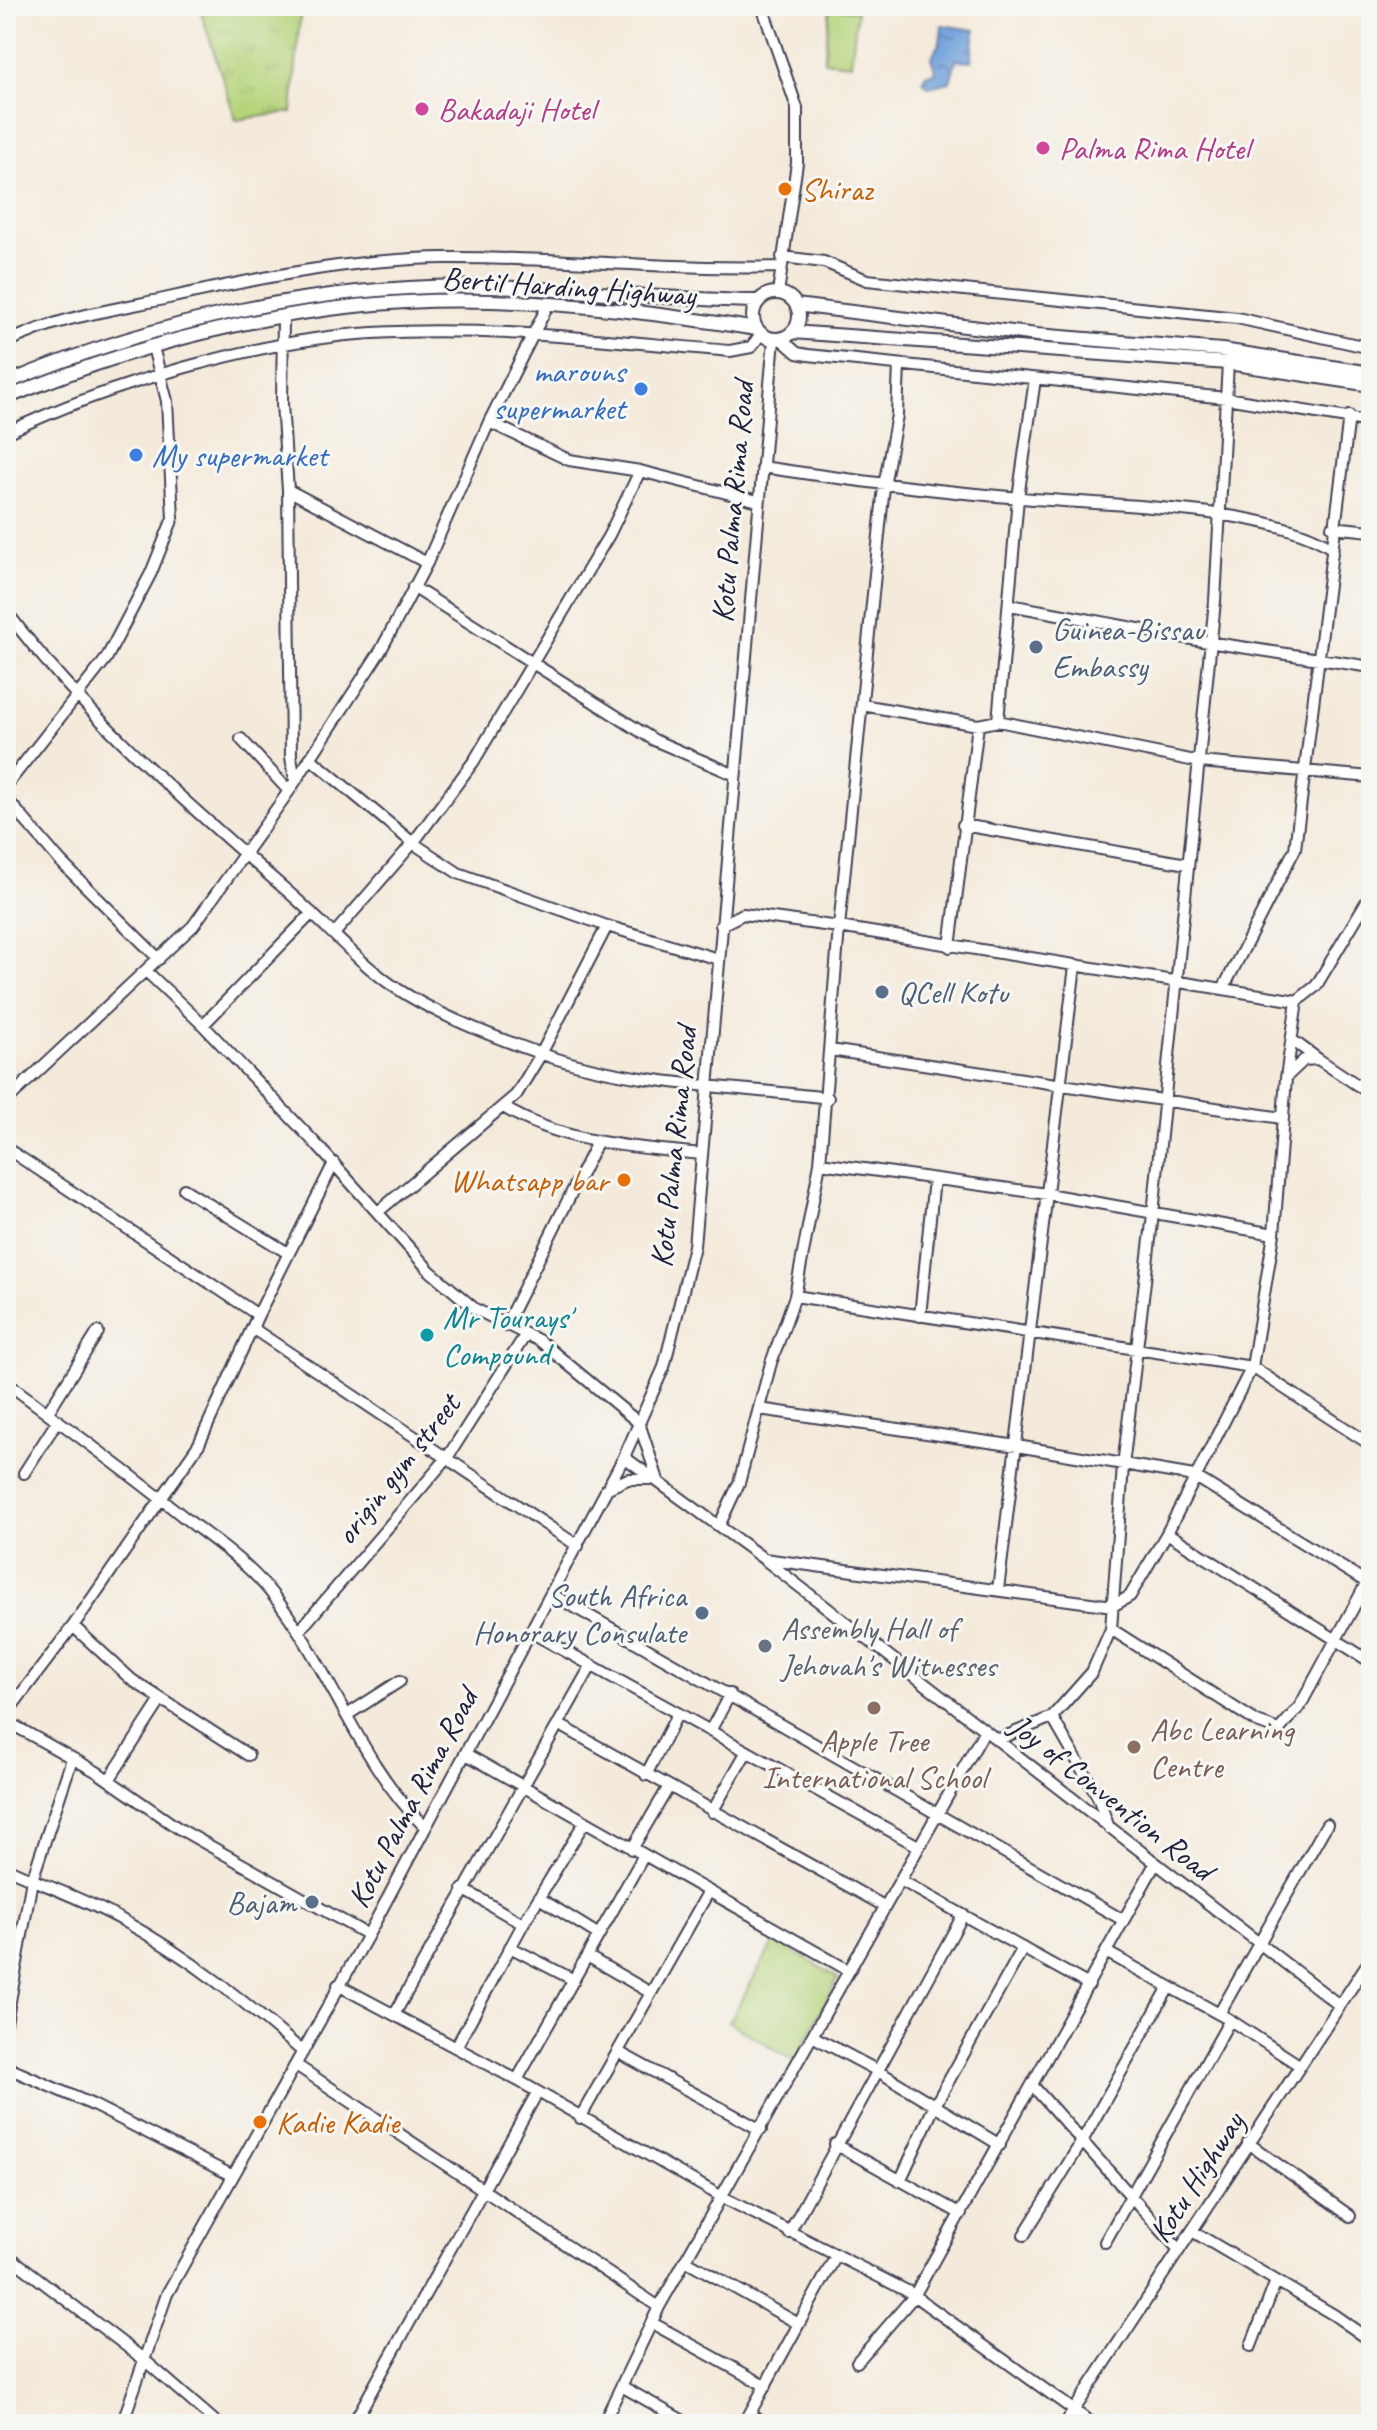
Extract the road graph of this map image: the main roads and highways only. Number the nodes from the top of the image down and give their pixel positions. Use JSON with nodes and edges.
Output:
{"nodes":[{"id":1,"x":758,"y":301,"type":"junction"},
{"id":2,"x":796,"y":305,"type":"junction"},
{"id":3,"x":773,"y":334,"type":"junction"},
{"id":4,"x":1371,"y":373,"type":"edge"},
{"id":5,"x":6,"y":383,"type":"edge"},
{"id":6,"x":1371,"y":385,"type":"edge"},
{"id":7,"x":6,"y":398,"type":"edge"}],
"edges":[{"from":1,"to":2,"type":"main road","name":"Bertil Harding Highway"},
{"from":1,"to":3,"type":"main road"},
{"from":1,"to":5,"type":"main road","name":"Bertil Harding Highway"},
{"from":2,"to":3,"type":"main road"},
{"from":2,"to":4,"type":"main road"},
{"from":3,"to":6,"type":"main road","name":"Bertil Harding Highway"},
{"from":3,"to":7,"type":"main road","name":"Bertil Harding Highway"}]}
